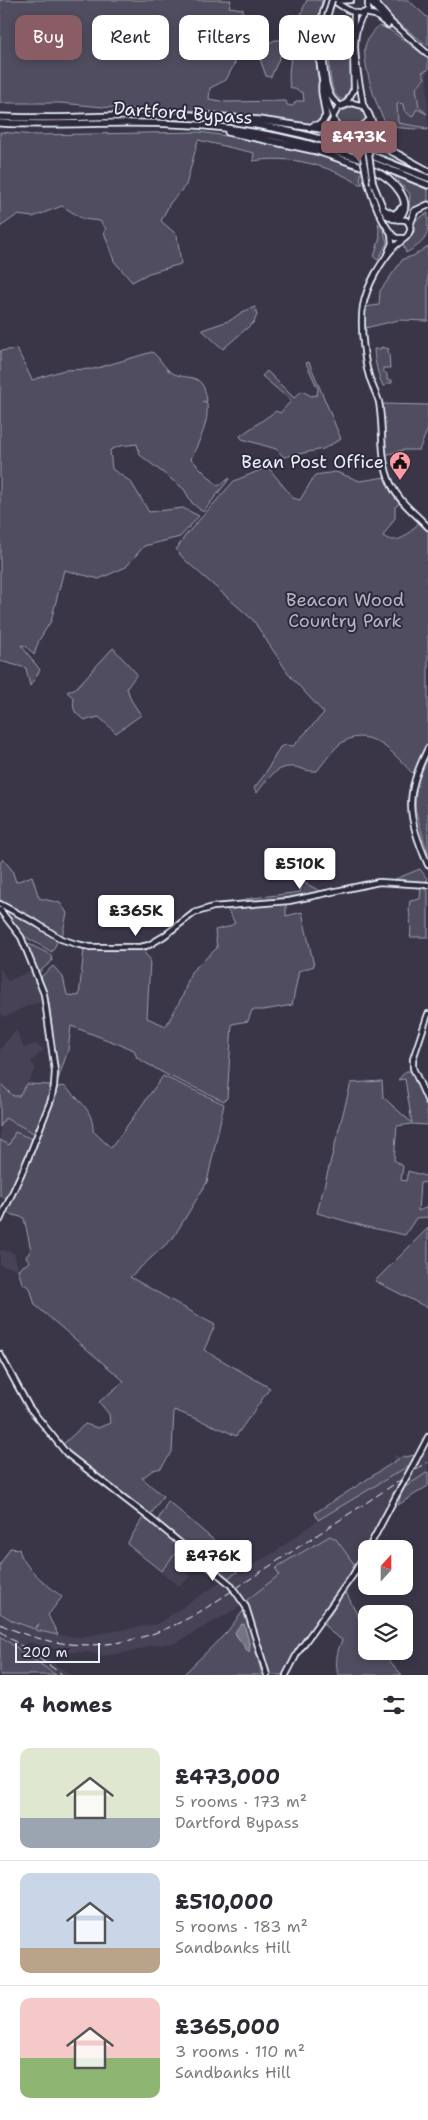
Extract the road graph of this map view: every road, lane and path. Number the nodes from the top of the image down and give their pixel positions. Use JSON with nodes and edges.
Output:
{"nodes":[{"id":1,"x":327,"y":0,"type":"edge"},
{"id":2,"x":332,"y":0,"type":"edge"},
{"id":3,"x":352,"y":0,"type":"edge"},
{"id":4,"x":368,"y":0,"type":"edge"},
{"id":5,"x":373,"y":0,"type":"edge"},
{"id":6,"x":353,"y":12,"type":"junction"},
{"id":7,"x":364,"y":13,"type":"junction"},
{"id":8,"x":325,"y":15,"type":"edge"},
{"id":9,"x":326,"y":15,"type":"edge"},
{"id":10,"x":414,"y":43,"type":"junction"},
{"id":11,"x":428,"y":54,"type":"edge"},
{"id":12,"x":320,"y":60,"type":"edge"},
{"id":13,"x":325,"y":60,"type":"edge"},
{"id":14,"x":322,"y":84,"type":"junction"},
{"id":15,"x":363,"y":105,"type":"junction"},
{"id":16,"x":341,"y":106,"type":"junction"},
{"id":17,"x":368,"y":113,"type":"junction"},
{"id":18,"x":150,"y":116,"type":"junction"},
{"id":19,"x":0,"y":117,"type":"edge"},
{"id":20,"x":333,"y":119,"type":"junction"},
{"id":21,"x":368,"y":121,"type":"junction"},
{"id":22,"x":0,"y":123,"type":"edge"},
{"id":23,"x":308,"y":127,"type":"junction"},
{"id":24,"x":353,"y":129,"type":"junction"},
{"id":25,"x":360,"y":149,"type":"junction"},
{"id":26,"x":372,"y":156,"type":"dead end"},
{"id":27,"x":360,"y":162,"type":"dead end"},
{"id":28,"x":373,"y":163,"type":"dead end"},
{"id":29,"x":375,"y":171,"type":"dead end"},
{"id":30,"x":428,"y":171,"type":"edge"},
{"id":31,"x":428,"y":178,"type":"edge"},
{"id":32,"x":428,"y":185,"type":"edge"},
{"id":33,"x":403,"y":202,"type":"junction"},
{"id":34,"x":428,"y":205,"type":"edge"},
{"id":35,"x":384,"y":210,"type":"junction"},
{"id":36,"x":397,"y":219,"type":"junction"},
{"id":37,"x":410,"y":224,"type":"junction"},
{"id":38,"x":391,"y":233,"type":"junction"},
{"id":39,"x":406,"y":237,"type":"junction"},
{"id":40,"x":387,"y":256,"type":"junction"},
{"id":41,"x":428,"y":527,"type":"edge"},
{"id":42,"x":428,"y":748,"type":"edge"},
{"id":43,"x":428,"y":865,"type":"edge"},
{"id":44,"x":428,"y":885,"type":"edge"},
{"id":45,"x":0,"y":904,"type":"edge"},
{"id":46,"x":0,"y":910,"type":"edge"},
{"id":47,"x":428,"y":1014,"type":"edge"},
{"id":48,"x":428,"y":1102,"type":"edge"},
{"id":49,"x":0,"y":1220,"type":"edge"},
{"id":50,"x":0,"y":1354,"type":"edge"},
{"id":51,"x":428,"y":1437,"type":"edge"},
{"id":52,"x":373,"y":1540,"type":"edge"},
{"id":53,"x":358,"y":1566,"type":"edge"},
{"id":54,"x":267,"y":1675,"type":"edge"},
{"id":55,"x":286,"y":1675,"type":"edge"}],
"edges":[{"from":1,"to":8,"type":"main road"},
{"from":2,"to":9,"type":"main road","bridge":true},
{"from":3,"to":6,"type":"main road"},
{"from":3,"to":6,"type":"main road"},
{"from":4,"to":7,"type":"main road"},
{"from":4,"to":10,"type":"main road"},
{"from":5,"to":10,"type":"main road"},
{"from":6,"to":7,"type":"main road"},
{"from":6,"to":16,"type":"main road"},
{"from":7,"to":10,"type":"main road"},
{"from":7,"to":15,"type":"main road"},
{"from":10,"to":11,"type":"main road"},
{"from":12,"to":14,"type":"main road"},
{"from":13,"to":16,"type":"main road"},
{"from":14,"to":20,"type":"main road"},
{"from":14,"to":23,"type":"highway"},
{"from":15,"to":16,"type":"main road"},
{"from":15,"to":17,"type":"main road"},
{"from":16,"to":20,"type":"main road"},
{"from":17,"to":21,"type":"main road"},
{"from":17,"to":30,"type":"highway"},
{"from":18,"to":19,"type":"highway","name":"Dartford Bypass"},
{"from":18,"to":23,"type":"highway"},
{"from":18,"to":25,"type":"highway","name":"Dartford Bypass"},
{"from":20,"to":23,"type":"highway"},
{"from":20,"to":24,"type":"main road"},
{"from":21,"to":24,"type":"main road"},
{"from":21,"to":35,"type":"main road","bridge":true},
{"from":22,"to":27,"type":"highway","name":"Dartford Bypass"},
{"from":24,"to":25,"type":"main road"},
{"from":25,"to":38,"type":"main road","bridge":true},
{"from":26,"to":31,"type":"highway"},
{"from":28,"to":32,"type":"highway"},
{"from":29,"to":33,"type":"highway"},
{"from":33,"to":35,"type":"highway"},
{"from":33,"to":36,"type":"highway"},
{"from":34,"to":37,"type":"highway"},
{"from":35,"to":36,"type":"main road"},
{"from":36,"to":37,"type":"main road"},
{"from":36,"to":38,"type":"main road"},
{"from":37,"to":39,"type":"main road"},
{"from":38,"to":39,"type":"main road"},
{"from":38,"to":40,"type":"main road"},
{"from":39,"to":40,"type":"main road"},
{"from":40,"to":41,"type":"main road"},
{"from":42,"to":43,"type":"main road"},
{"from":44,"to":45,"type":"main road"},
{"from":46,"to":49,"type":"main road"},
{"from":47,"to":48,"type":"main road"},
{"from":50,"to":54,"type":"main road"},
{"from":51,"to":52,"type":"main road","bridge":true},
{"from":53,"to":55,"type":"main road"}]}
